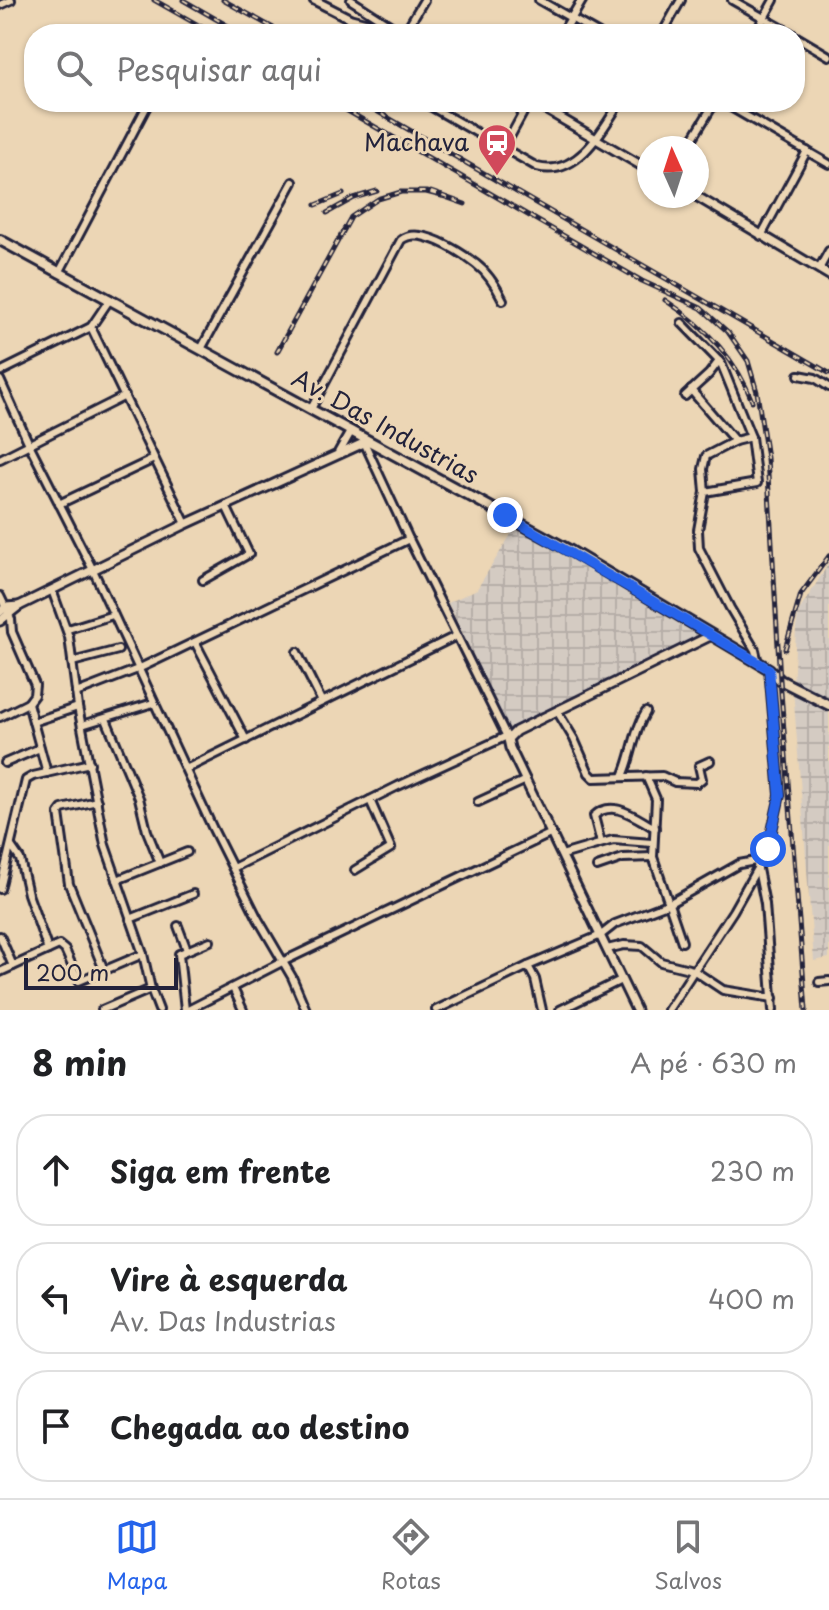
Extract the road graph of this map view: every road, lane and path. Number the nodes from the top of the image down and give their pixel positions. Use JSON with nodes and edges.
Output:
{"nodes":[{"id":1,"x":11,"y":0,"type":"edge"},
{"id":2,"x":314,"y":0,"type":"edge"},
{"id":3,"x":351,"y":0,"type":"edge"},
{"id":4,"x":424,"y":0,"type":"edge"},
{"id":5,"x":539,"y":0,"type":"edge"},
{"id":6,"x":582,"y":0,"type":"edge"},
{"id":7,"x":681,"y":0,"type":"edge"},
{"id":8,"x":732,"y":0,"type":"edge"},
{"id":9,"x":774,"y":0,"type":"edge"},
{"id":10,"x":0,"y":5,"type":"edge"},
{"id":11,"x":764,"y":18,"type":"junction"},
{"id":12,"x":571,"y":19,"type":"junction"},
{"id":13,"x":371,"y":24,"type":"edge"},
{"id":14,"x":391,"y":24,"type":"edge"},
{"id":15,"x":409,"y":24,"type":"edge"},
{"id":16,"x":568,"y":24,"type":"edge"},
{"id":17,"x":580,"y":24,"type":"edge"},
{"id":18,"x":668,"y":24,"type":"edge"},
{"id":19,"x":761,"y":24,"type":"edge"},
{"id":20,"x":774,"y":24,"type":"edge"},
{"id":21,"x":805,"y":42,"type":"edge"},
{"id":22,"x":829,"y":56,"type":"edge"},
{"id":23,"x":144,"y":112,"type":"edge"},
{"id":24,"x":441,"y":112,"type":"edge"},
{"id":25,"x":525,"y":112,"type":"edge"},
{"id":26,"x":548,"y":112,"type":"edge"},
{"id":27,"x":614,"y":112,"type":"edge"},
{"id":28,"x":709,"y":112,"type":"edge"},
{"id":29,"x":739,"y":112,"type":"edge"},
{"id":30,"x":694,"y":136,"type":"edge"},
{"id":31,"x":596,"y":140,"type":"junction"},
{"id":32,"x":504,"y":148,"type":"junction"},
{"id":33,"x":807,"y":151,"type":"junction"},
{"id":34,"x":637,"y":163,"type":"edge"},
{"id":35,"x":829,"y":164,"type":"edge"},
{"id":36,"x":293,"y":182,"type":"dead end"},
{"id":37,"x":709,"y":204,"type":"edge"},
{"id":38,"x":761,"y":236,"type":"junction"},
{"id":39,"x":0,"y":240,"type":"edge"},
{"id":40,"x":829,"y":251,"type":"edge"},
{"id":41,"x":819,"y":269,"type":"junction"},
{"id":42,"x":59,"y":273,"type":"junction"},
{"id":43,"x":829,"y":275,"type":"edge"},
{"id":44,"x":110,"y":299,"type":"junction"},
{"id":45,"x":503,"y":300,"type":"dead end"},
{"id":46,"x":682,"y":323,"type":"dead end"},
{"id":47,"x":91,"y":327,"type":"junction"},
{"id":48,"x":201,"y":349,"type":"junction"},
{"id":49,"x":719,"y":361,"type":"junction"},
{"id":50,"x":0,"y":372,"type":"edge"},
{"id":51,"x":799,"y":375,"type":"dead end"},
{"id":52,"x":0,"y":380,"type":"edge"},
{"id":53,"x":829,"y":387,"type":"edge"},
{"id":54,"x":691,"y":390,"type":"junction"},
{"id":55,"x":125,"y":396,"type":"junction"},
{"id":56,"x":685,"y":396,"type":"dead end"},
{"id":57,"x":311,"y":409,"type":"junction"},
{"id":58,"x":351,"y":431,"type":"junction"},
{"id":59,"x":751,"y":437,"type":"junction"},
{"id":60,"x":366,"y":441,"type":"junction"},
{"id":61,"x":735,"y":441,"type":"junction"},
{"id":62,"x":29,"y":444,"type":"junction"},
{"id":63,"x":338,"y":454,"type":"junction"},
{"id":64,"x":0,"y":459,"type":"edge"},
{"id":65,"x":154,"y":459,"type":"junction"},
{"id":66,"x":705,"y":492,"type":"junction"},
{"id":67,"x":59,"y":504,"type":"junction"},
{"id":68,"x":226,"y":506,"type":"junction"},
{"id":69,"x":186,"y":524,"type":"junction"},
{"id":70,"x":409,"y":539,"type":"junction"},
{"id":71,"x":93,"y":570,"type":"junction"},
{"id":72,"x":203,"y":580,"type":"dead end"},
{"id":73,"x":52,"y":590,"type":"junction"},
{"id":74,"x":0,"y":596,"type":"edge"},
{"id":75,"x":19,"y":606,"type":"junction"},
{"id":76,"x":3,"y":610,"type":"edge"},
{"id":77,"x":113,"y":615,"type":"junction"},
{"id":78,"x":10,"y":616,"type":"junction"},
{"id":79,"x":0,"y":621,"type":"edge"},
{"id":80,"x":68,"y":629,"type":"junction"},
{"id":81,"x":12,"y":632,"type":"junction"},
{"id":82,"x":456,"y":636,"type":"junction"},
{"id":83,"x":710,"y":636,"type":"junction"},
{"id":84,"x":195,"y":642,"type":"junction"},
{"id":85,"x":118,"y":650,"type":"dead end"},
{"id":86,"x":297,"y":652,"type":"dead end"},
{"id":87,"x":72,"y":662,"type":"junction"},
{"id":88,"x":758,"y":663,"type":"junction"},
{"id":89,"x":138,"y":669,"type":"junction"},
{"id":90,"x":769,"y":669,"type":"junction"},
{"id":91,"x":76,"y":693,"type":"junction"},
{"id":92,"x":322,"y":702,"type":"junction"},
{"id":93,"x":28,"y":703,"type":"junction"},
{"id":94,"x":153,"y":703,"type":"junction"},
{"id":95,"x":829,"y":705,"type":"edge"},
{"id":96,"x":78,"y":707,"type":"junction"},
{"id":97,"x":557,"y":711,"type":"junction"},
{"id":98,"x":646,"y":712,"type":"dead end"},
{"id":99,"x":0,"y":717,"type":"edge"},
{"id":100,"x":106,"y":719,"type":"junction"},
{"id":101,"x":33,"y":722,"type":"junction"},
{"id":102,"x":82,"y":725,"type":"junction"},
{"id":103,"x":508,"y":738,"type":"junction"},
{"id":104,"x":246,"y":740,"type":"junction"},
{"id":105,"x":40,"y":748,"type":"junction"},
{"id":106,"x":710,"y":761,"type":"dead end"},
{"id":107,"x":5,"y":763,"type":"dead end"},
{"id":108,"x":90,"y":763,"type":"junction"},
{"id":109,"x":186,"y":769,"type":"junction"},
{"id":110,"x":47,"y":773,"type":"junction"},
{"id":111,"x":623,"y":776,"type":"junction"},
{"id":112,"x":646,"y":776,"type":"junction"},
{"id":113,"x":526,"y":780,"type":"junction"},
{"id":114,"x":370,"y":800,"type":"junction"},
{"id":115,"x":97,"y":801,"type":"junction"},
{"id":116,"x":478,"y":802,"type":"dead end"},
{"id":117,"x":655,"y":828,"type":"junction"},
{"id":118,"x":553,"y":833,"type":"junction"},
{"id":119,"x":601,"y":843,"type":"junction"},
{"id":120,"x":652,"y":843,"type":"junction"},
{"id":121,"x":11,"y":846,"type":"junction"},
{"id":122,"x":187,"y":852,"type":"dead end"},
{"id":123,"x":562,"y":855,"type":"junction"},
{"id":124,"x":653,"y":857,"type":"junction"},
{"id":125,"x":759,"y":862,"type":"junction"},
{"id":126,"x":160,"y":863,"type":"junction"},
{"id":127,"x":597,"y":867,"type":"dead end"},
{"id":128,"x":233,"y":868,"type":"junction"},
{"id":129,"x":355,"y":870,"type":"dead end"},
{"id":130,"x":117,"y":880,"type":"junction"},
{"id":131,"x":0,"y":889,"type":"edge"},
{"id":132,"x":193,"y":894,"type":"dead end"},
{"id":133,"x":670,"y":903,"type":"junction"},
{"id":134,"x":130,"y":919,"type":"junction"},
{"id":135,"x":178,"y":926,"type":"dead end"},
{"id":136,"x":601,"y":935,"type":"junction"},
{"id":137,"x":0,"y":936,"type":"edge"},
{"id":138,"x":210,"y":941,"type":"dead end"},
{"id":139,"x":682,"y":942,"type":"dead end"},
{"id":140,"x":607,"y":949,"type":"junction"},
{"id":141,"x":48,"y":950,"type":"junction"},
{"id":142,"x":187,"y":950,"type":"junction"},
{"id":143,"x":143,"y":954,"type":"junction"},
{"id":144,"x":282,"y":962,"type":"junction"},
{"id":145,"x":13,"y":966,"type":"junction"},
{"id":146,"x":528,"y":966,"type":"junction"},
{"id":147,"x":104,"y":970,"type":"junction"},
{"id":148,"x":693,"y":970,"type":"junction"},
{"id":149,"x":0,"y":972,"type":"edge"},
{"id":150,"x":621,"y":980,"type":"junction"},
{"id":151,"x":829,"y":981,"type":"edge"},
{"id":152,"x":819,"y":982,"type":"dead end"},
{"id":153,"x":233,"y":988,"type":"junction"},
{"id":154,"x":151,"y":989,"type":"junction"},
{"id":155,"x":773,"y":998,"type":"junction"},
{"id":156,"x":102,"y":1010,"type":"edge"},
{"id":157,"x":159,"y":1010,"type":"edge"},
{"id":158,"x":187,"y":1010,"type":"edge"},
{"id":159,"x":243,"y":1010,"type":"edge"},
{"id":160,"x":306,"y":1010,"type":"edge"},
{"id":161,"x":436,"y":1010,"type":"edge"},
{"id":162,"x":542,"y":1010,"type":"edge"},
{"id":163,"x":560,"y":1010,"type":"edge"},
{"id":164,"x":636,"y":1010,"type":"edge"},
{"id":165,"x":668,"y":1010,"type":"edge"},
{"id":166,"x":773,"y":1010,"type":"edge"}],
"edges":[{"from":1,"to":10,"type":"street"},
{"from":2,"to":13,"type":"street"},
{"from":3,"to":14,"type":"street"},
{"from":4,"to":15,"type":"street"},
{"from":5,"to":12,"type":"street"},
{"from":6,"to":12,"type":"street"},
{"from":7,"to":18,"type":"street"},
{"from":8,"to":11,"type":"street"},
{"from":9,"to":11,"type":"street"},
{"from":11,"to":19,"type":"street"},
{"from":11,"to":20,"type":"street"},
{"from":12,"to":16,"type":"street"},
{"from":12,"to":17,"type":"street"},
{"from":21,"to":22,"type":"street"},
{"from":23,"to":42,"type":"street"},
{"from":24,"to":32,"type":"street"},
{"from":25,"to":32,"type":"street"},
{"from":26,"to":31,"type":"street"},
{"from":27,"to":31,"type":"street"},
{"from":28,"to":30,"type":"street"},
{"from":29,"to":33,"type":"street"},
{"from":31,"to":32,"type":"street"},
{"from":31,"to":34,"type":"street"},
{"from":33,"to":35,"type":"street"},
{"from":33,"to":38,"type":"street"},
{"from":36,"to":48,"type":"street"},
{"from":37,"to":38,"type":"street"},
{"from":38,"to":41,"type":"street"},
{"from":39,"to":42,"type":"main road","name":"Av. Das Industrias"},
{"from":40,"to":41,"type":"street"},
{"from":41,"to":43,"type":"street"},
{"from":42,"to":44,"type":"main road","name":"Av. Das Industrias"},
{"from":44,"to":47,"type":"street"},
{"from":44,"to":48,"type":"main road","name":"Av. Das Industrias"},
{"from":45,"to":57,"type":"street"},
{"from":46,"to":49,"type":"street"},
{"from":47,"to":50,"type":"street"},
{"from":47,"to":55,"type":"street"},
{"from":48,"to":57,"type":"main road","name":"Av. Das Industrias"},
{"from":49,"to":54,"type":"street"},
{"from":49,"to":59,"type":"street"},
{"from":51,"to":53,"type":"street"},
{"from":52,"to":62,"type":"street"},
{"from":54,"to":56,"type":"street"},
{"from":54,"to":61,"type":"street"},
{"from":55,"to":62,"type":"street"},
{"from":55,"to":65,"type":"street"},
{"from":57,"to":58,"type":"main road","name":"Av. Das Industrias"},
{"from":58,"to":60,"type":"main road","name":"Av. Das Industrias"},
{"from":58,"to":63,"type":"street"},
{"from":59,"to":61,"type":"street"},
{"from":59,"to":66,"type":"street"},
{"from":60,"to":63,"type":"street"},
{"from":60,"to":70,"type":"street"},
{"from":60,"to":83,"type":"main road","name":"Av. Das Industrias"},
{"from":61,"to":66,"type":"street"},
{"from":62,"to":64,"type":"street"},
{"from":62,"to":67,"type":"street"},
{"from":63,"to":68,"type":"street"},
{"from":65,"to":67,"type":"street"},
{"from":65,"to":69,"type":"street"},
{"from":66,"to":88,"type":"street"},
{"from":67,"to":71,"type":"street"},
{"from":68,"to":69,"type":"street"},
{"from":68,"to":72,"type":"street"},
{"from":69,"to":71,"type":"street"},
{"from":70,"to":82,"type":"street"},
{"from":70,"to":84,"type":"street"},
{"from":71,"to":73,"type":"street"},
{"from":71,"to":77,"type":"street"},
{"from":73,"to":75,"type":"street"},
{"from":73,"to":80,"type":"street"},
{"from":74,"to":76,"type":"street"},
{"from":75,"to":76,"type":"street"},
{"from":75,"to":78,"type":"street"},
{"from":76,"to":78,"type":"street"},
{"from":77,"to":80,"type":"street"},
{"from":77,"to":89,"type":"street"},
{"from":78,"to":79,"type":"street"},
{"from":78,"to":81,"type":"street"},
{"from":79,"to":81,"type":"street"},
{"from":80,"to":87,"type":"street"},
{"from":81,"to":93,"type":"street"},
{"from":82,"to":92,"type":"street"},
{"from":82,"to":103,"type":"street"},
{"from":83,"to":88,"type":"main road","name":"Av. Das Industrias"},
{"from":83,"to":97,"type":"street"},
{"from":84,"to":89,"type":"street"},
{"from":84,"to":104,"type":"street"},
{"from":85,"to":87,"type":"street"},
{"from":86,"to":92,"type":"street"},
{"from":87,"to":91,"type":"street"},
{"from":88,"to":90,"type":"main road","name":"Av. Das Industrias"},
{"from":89,"to":91,"type":"street"},
{"from":89,"to":94,"type":"street"},
{"from":90,"to":95,"type":"main road","name":"Av. Das Industrias"},
{"from":90,"to":125,"type":"street"},
{"from":91,"to":96,"type":"street"},
{"from":92,"to":104,"type":"street"},
{"from":93,"to":99,"type":"street"},
{"from":93,"to":101,"type":"street"},
{"from":94,"to":100,"type":"street"},
{"from":94,"to":109,"type":"street"},
{"from":96,"to":101,"type":"street"},
{"from":96,"to":102,"type":"street"},
{"from":97,"to":103,"type":"street"},
{"from":97,"to":111,"type":"street"},
{"from":98,"to":111,"type":"street"},
{"from":100,"to":102,"type":"street"},
{"from":100,"to":126,"type":"street"},
{"from":101,"to":105,"type":"street"},
{"from":102,"to":108,"type":"street"},
{"from":103,"to":113,"type":"street"},
{"from":103,"to":114,"type":"street"},
{"from":104,"to":109,"type":"street"},
{"from":105,"to":107,"type":"street"},
{"from":105,"to":110,"type":"street"},
{"from":106,"to":112,"type":"street"},
{"from":108,"to":110,"type":"street"},
{"from":108,"to":115,"type":"street"},
{"from":109,"to":128,"type":"street"},
{"from":110,"to":121,"type":"street"},
{"from":111,"to":112,"type":"street"},
{"from":112,"to":117,"type":"street"},
{"from":113,"to":116,"type":"street"},
{"from":113,"to":118,"type":"street"},
{"from":114,"to":128,"type":"street"},
{"from":114,"to":129,"type":"street"},
{"from":115,"to":130,"type":"street"},
{"from":115,"to":147,"type":"street"},
{"from":117,"to":119,"type":"street"},
{"from":117,"to":120,"type":"street"},
{"from":118,"to":123,"type":"street"},
{"from":118,"to":144,"type":"street"},
{"from":119,"to":120,"type":"street"},
{"from":119,"to":123,"type":"street"},
{"from":120,"to":124,"type":"street"},
{"from":121,"to":131,"type":"street"},
{"from":121,"to":141,"type":"street"},
{"from":122,"to":126,"type":"street"},
{"from":123,"to":136,"type":"street"},
{"from":124,"to":127,"type":"street"},
{"from":124,"to":133,"type":"street"},
{"from":125,"to":133,"type":"street"},
{"from":125,"to":148,"type":"street"},
{"from":125,"to":155,"type":"street"},
{"from":126,"to":130,"type":"street"},
{"from":128,"to":144,"type":"street"},
{"from":130,"to":134,"type":"street"},
{"from":132,"to":134,"type":"street"},
{"from":133,"to":136,"type":"street"},
{"from":133,"to":139,"type":"street"},
{"from":134,"to":143,"type":"street"},
{"from":135,"to":142,"type":"street"},
{"from":136,"to":140,"type":"street"},
{"from":136,"to":146,"type":"street"},
{"from":137,"to":145,"type":"street"},
{"from":138,"to":142,"type":"street"},
{"from":140,"to":148,"type":"street"},
{"from":140,"to":150,"type":"street"},
{"from":141,"to":145,"type":"street"},
{"from":141,"to":147,"type":"street"},
{"from":142,"to":158,"type":"street"},
{"from":143,"to":147,"type":"street"},
{"from":143,"to":154,"type":"street"},
{"from":144,"to":153,"type":"street"},
{"from":144,"to":160,"type":"street"},
{"from":145,"to":149,"type":"street"},
{"from":146,"to":161,"type":"street"},
{"from":146,"to":162,"type":"street"},
{"from":148,"to":155,"type":"street"},
{"from":148,"to":165,"type":"street"},
{"from":150,"to":163,"type":"street"},
{"from":150,"to":164,"type":"street"},
{"from":151,"to":152,"type":"street"},
{"from":153,"to":158,"type":"street"},
{"from":153,"to":159,"type":"street"},
{"from":154,"to":156,"type":"street"},
{"from":154,"to":157,"type":"street"},
{"from":155,"to":166,"type":"street"}]}
